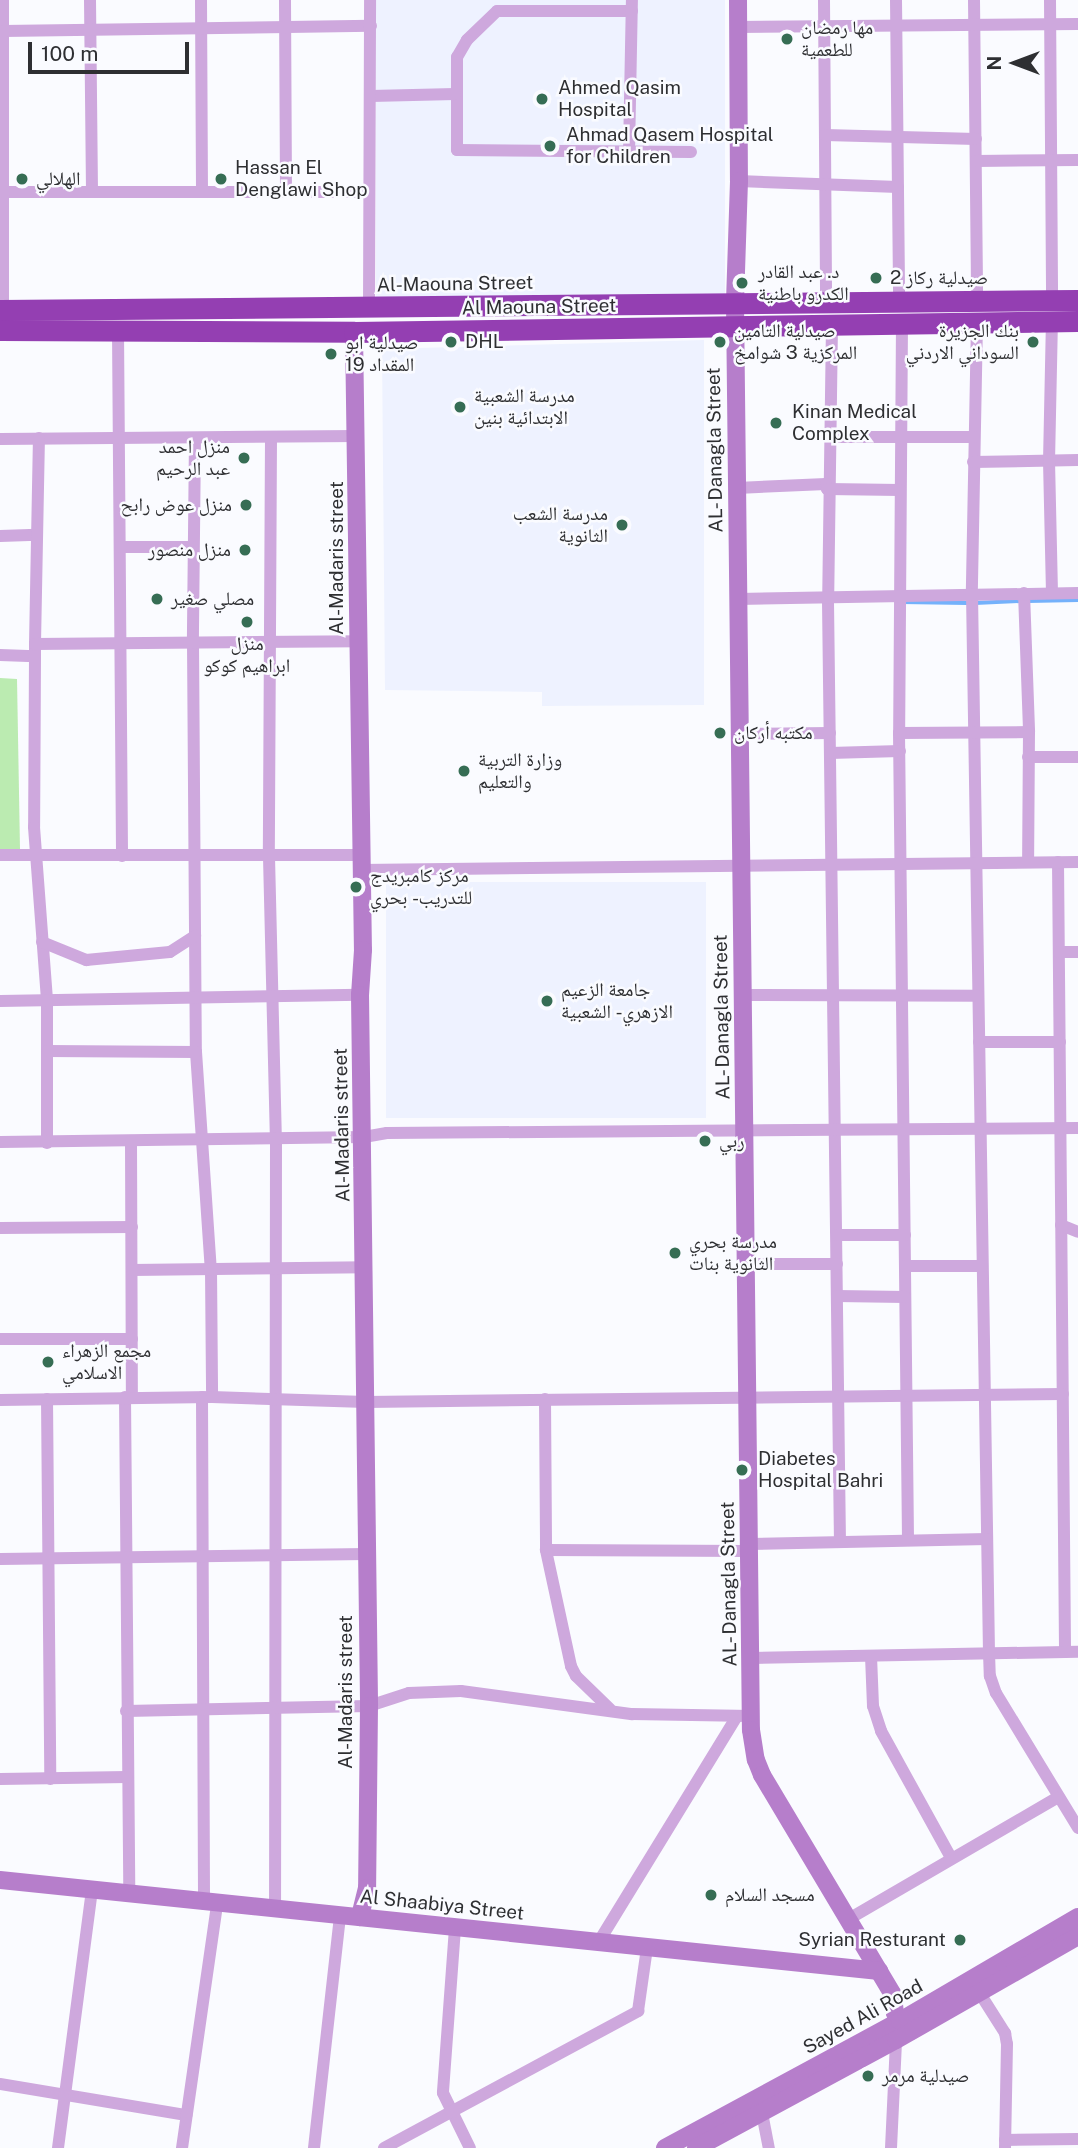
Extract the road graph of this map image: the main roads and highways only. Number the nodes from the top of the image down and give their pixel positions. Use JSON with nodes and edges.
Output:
{"nodes":[{"id":1,"x":1078,"y":300,"type":"edge"},
{"id":2,"x":1052,"y":311,"type":"junction"},
{"id":3,"x":1,"y":317,"type":"edge"},
{"id":4,"x":1078,"y":321,"type":"edge"}],
"edges":[{"from":1,"to":2,"type":"highway","name":"Al-Maouna Street"},
{"from":2,"to":3,"type":"highway","name":"Al-Maouna Street"},
{"from":2,"to":3,"type":"highway","name":"Al Maouna Street"},
{"from":2,"to":4,"type":"highway","name":"Al Maouna Street"}]}
